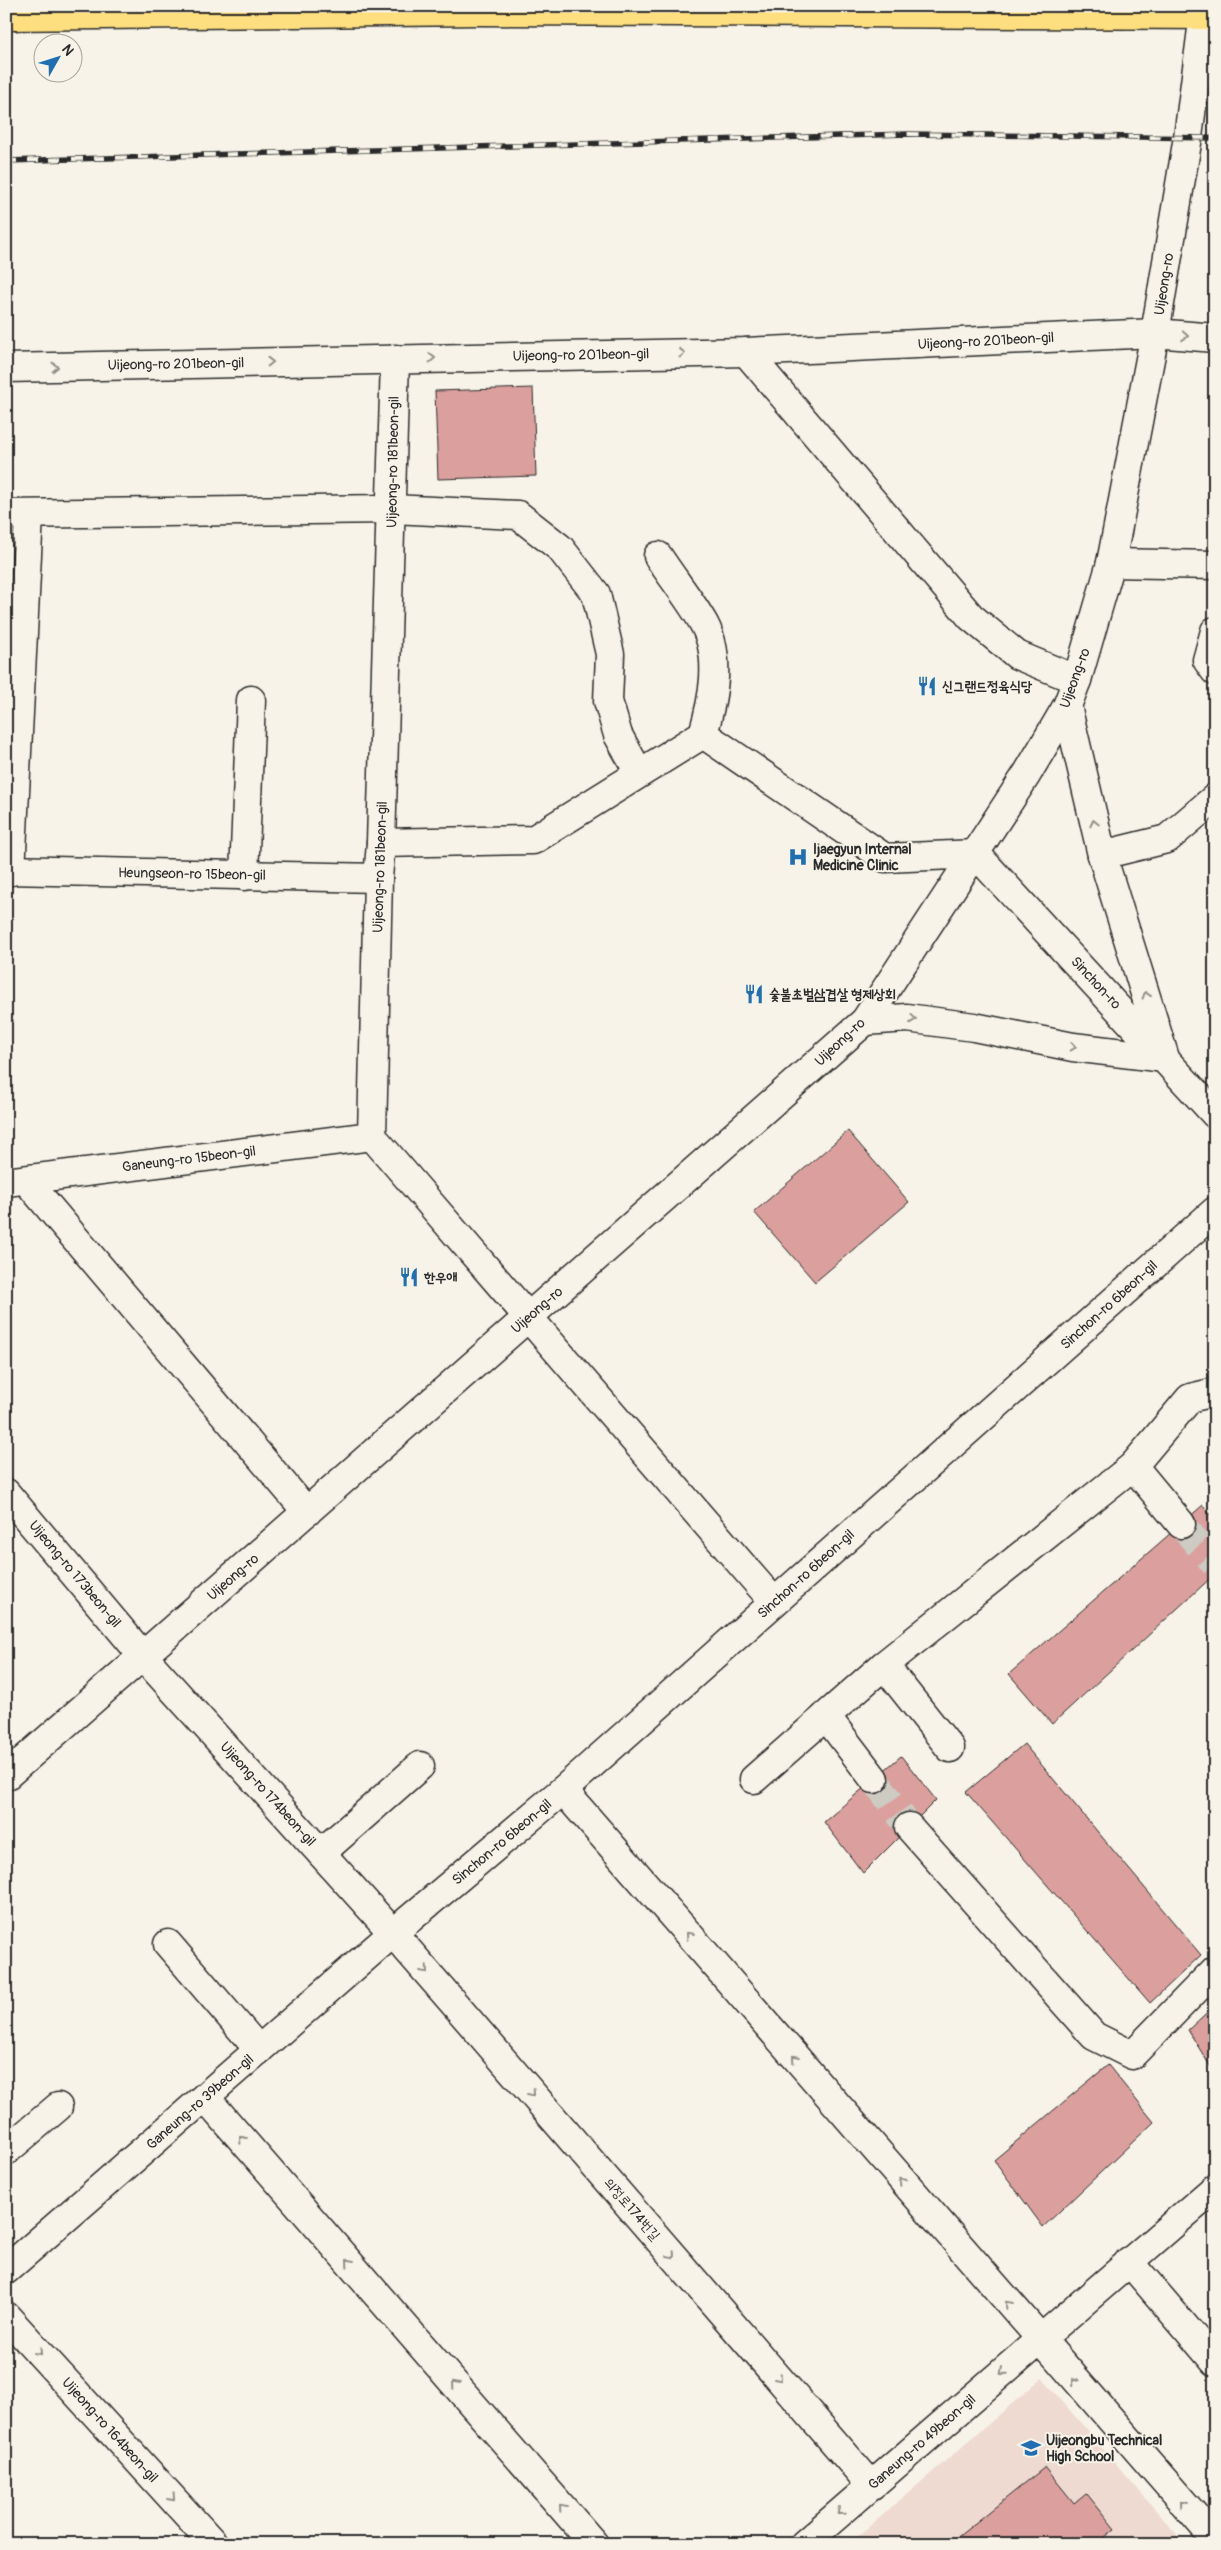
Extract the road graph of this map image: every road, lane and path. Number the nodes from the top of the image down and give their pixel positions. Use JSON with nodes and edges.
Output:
{"nodes":[{"id":1,"x":1208,"y":11,"type":"edge"},
{"id":2,"x":6,"y":16,"type":"edge"},
{"id":3,"x":1156,"y":333,"type":"junction"},
{"id":4,"x":1215,"y":338,"type":"edge"},
{"id":5,"x":746,"y":352,"type":"junction"},
{"id":6,"x":395,"y":359,"type":"junction"},
{"id":7,"x":6,"y":368,"type":"edge"},
{"id":8,"x":392,"y":509,"type":"junction"},
{"id":9,"x":18,"y":514,"type":"edge"},
{"id":10,"x":658,"y":556,"type":"dead end"},
{"id":11,"x":1111,"y":563,"type":"junction"},
{"id":12,"x":1215,"y":565,"type":"edge"},
{"id":13,"x":1215,"y":631,"type":"edge"},
{"id":14,"x":1215,"y":671,"type":"edge"},
{"id":15,"x":1077,"y":680,"type":"junction"},
{"id":16,"x":251,"y":700,"type":"dead end"},
{"id":17,"x":1067,"y":706,"type":"junction"},
{"id":18,"x":703,"y":734,"type":"junction"},
{"id":19,"x":640,"y":773,"type":"junction"},
{"id":20,"x":1215,"y":798,"type":"edge"},
{"id":21,"x":381,"y":843,"type":"junction"},
{"id":22,"x":976,"y":854,"type":"junction"},
{"id":23,"x":1102,"y":855,"type":"junction"},
{"id":24,"x":8,"y":870,"type":"edge"},
{"id":25,"x":244,"y":876,"type":"junction"},
{"id":26,"x":378,"y":878,"type":"junction"},
{"id":27,"x":865,"y":1021,"type":"junction"},
{"id":28,"x":1165,"y":1058,"type":"junction"},
{"id":29,"x":1215,"y":1114,"type":"edge"},
{"id":30,"x":372,"y":1136,"type":"junction"},
{"id":31,"x":16,"y":1181,"type":"edge"},
{"id":32,"x":1215,"y":1211,"type":"edge"},
{"id":33,"x":530,"y":1316,"type":"junction"},
{"id":34,"x":1215,"y":1392,"type":"edge"},
{"id":35,"x":1132,"y":1466,"type":"junction"},
{"id":36,"x":6,"y":1493,"type":"edge"},
{"id":37,"x":307,"y":1512,"type":"junction"},
{"id":38,"x":1181,"y":1524,"type":"tunnel mouth"},
{"id":39,"x":774,"y":1602,"type":"junction"},
{"id":40,"x":143,"y":1656,"type":"junction"},
{"id":41,"x":884,"y":1665,"type":"junction"},
{"id":42,"x":826,"y":1716,"type":"junction"},
{"id":43,"x":950,"y":1748,"type":"dead end"},
{"id":44,"x":420,"y":1766,"type":"dead end"},
{"id":45,"x":6,"y":1776,"type":"edge"},
{"id":46,"x":754,"y":1779,"type":"dead end"},
{"id":47,"x":874,"y":1779,"type":"tunnel mouth"},
{"id":48,"x":563,"y":1790,"type":"junction"},
{"id":49,"x":909,"y":1827,"type":"tunnel mouth"},
{"id":50,"x":322,"y":1853,"type":"junction"},
{"id":51,"x":393,"y":1933,"type":"junction"},
{"id":52,"x":168,"y":1944,"type":"dead end"},
{"id":53,"x":1215,"y":1970,"type":"edge"},
{"id":54,"x":259,"y":2050,"type":"junction"},
{"id":55,"x":205,"y":2097,"type":"junction"},
{"id":56,"x":58,"y":2108,"type":"dead end"},
{"id":57,"x":6,"y":2151,"type":"edge"},
{"id":58,"x":1215,"y":2188,"type":"edge"},
{"id":59,"x":1129,"y":2260,"type":"junction"},
{"id":60,"x":6,"y":2270,"type":"edge"},
{"id":61,"x":6,"y":2316,"type":"edge"},
{"id":62,"x":1040,"y":2340,"type":"junction"},
{"id":63,"x":1215,"y":2362,"type":"edge"},
{"id":64,"x":872,"y":2486,"type":"junction"},
{"id":65,"x":1215,"y":2539,"type":"edge"},
{"id":66,"x":214,"y":2544,"type":"edge"},
{"id":67,"x":594,"y":2544,"type":"edge"},
{"id":68,"x":804,"y":2544,"type":"edge"}],
"edges":[{"from":1,"to":2,"type":"main road"},
{"from":1,"to":3,"type":"street","name":"Uijeong-ro"},
{"from":3,"to":4,"type":"street","name":"Uijeong-ro 201beon-gil","one_way":true},
{"from":3,"to":5,"type":"street","name":"Uijeong-ro 201beon-gil"},
{"from":3,"to":11,"type":"street","name":"Uijeong-ro"},
{"from":6,"to":5,"type":"street","name":"Uijeong-ro 201beon-gil","one_way":true},
{"from":5,"to":15,"type":"street"},
{"from":7,"to":6,"type":"street","name":"Uijeong-ro 201beon-gil","one_way":true},
{"from":6,"to":8,"type":"street","name":"Uijeong-ro 181beon-gil"},
{"from":8,"to":9,"type":"street"},
{"from":8,"to":19,"type":"street"},
{"from":8,"to":21,"type":"street","name":"Uijeong-ro 181beon-gil"},
{"from":9,"to":24,"type":"street"},
{"from":10,"to":18,"type":"street"},
{"from":11,"to":12,"type":"street"},
{"from":11,"to":15,"type":"street","name":"Uijeong-ro"},
{"from":13,"to":14,"type":"street"},
{"from":15,"to":17,"type":"street","name":"Uijeong-ro"},
{"from":16,"to":25,"type":"street"},
{"from":17,"to":22,"type":"street","name":"Uijeong-ro"},
{"from":23,"to":17,"type":"street","one_way":true},
{"from":18,"to":19,"type":"street"},
{"from":18,"to":22,"type":"street"},
{"from":19,"to":21,"type":"street"},
{"from":20,"to":23,"type":"street"},
{"from":21,"to":26,"type":"street","name":"Uijeong-ro 181beon-gil"},
{"from":22,"to":27,"type":"street","name":"Uijeong-ro"},
{"from":22,"to":28,"type":"street","name":"Sinchon-ro"},
{"from":28,"to":23,"type":"street","one_way":true},
{"from":24,"to":25,"type":"street","name":"Heungseon-ro 15beon-gil"},
{"from":25,"to":26,"type":"street","name":"Heungseon-ro 15beon-gil"},
{"from":26,"to":30,"type":"street","name":"Uijeong-ro 181beon-gil"},
{"from":27,"to":28,"type":"street","one_way":true},
{"from":27,"to":33,"type":"street","name":"Uijeong-ro"},
{"from":28,"to":29,"type":"street","name":"Sinchon-ro"},
{"from":30,"to":31,"type":"street","name":"Ganeung-ro 15beon-gil"},
{"from":30,"to":33,"type":"street"},
{"from":31,"to":37,"type":"street"},
{"from":32,"to":39,"type":"street","name":"Sinchon-ro 6beon-gil"},
{"from":33,"to":37,"type":"street","name":"Uijeong-ro"},
{"from":33,"to":39,"type":"street"},
{"from":34,"to":35,"type":"street"},
{"from":35,"to":38,"type":"street"},
{"from":35,"to":41,"type":"street"},
{"from":36,"to":40,"type":"street","name":"Uijeong-ro 173beon-gil"},
{"from":37,"to":40,"type":"street","name":"Uijeong-ro"},
{"from":39,"to":48,"type":"street","name":"Sinchon-ro 6beon-gil"},
{"from":40,"to":45,"type":"street","name":"Uijeong-ro"},
{"from":40,"to":50,"type":"street","name":"Uijeong-ro 174beon-gil"},
{"from":41,"to":42,"type":"street"},
{"from":41,"to":43,"type":"street"},
{"from":42,"to":46,"type":"street"},
{"from":42,"to":47,"type":"street"},
{"from":44,"to":50,"type":"street"},
{"from":48,"to":51,"type":"street","name":"Sinchon-ro 6beon-gil"},
{"from":62,"to":48,"type":"street","one_way":true},
{"from":49,"to":53,"type":"street"},
{"from":50,"to":51,"type":"street","name":"Uijeong-ro 174beon-gil"},
{"from":51,"to":54,"type":"street","name":"Ganeung-ro 39beon-gil"},
{"from":51,"to":64,"type":"street","name":"의정로174번길","one_way":true},
{"from":52,"to":54,"type":"street"},
{"from":54,"to":55,"type":"street","name":"Ganeung-ro 39beon-gil"},
{"from":55,"to":60,"type":"street","name":"Ganeung-ro 39beon-gil"},
{"from":67,"to":55,"type":"street","one_way":true},
{"from":56,"to":57,"type":"street"},
{"from":58,"to":59,"type":"street","name":"Ganeung-ro 49beon-gil"},
{"from":59,"to":62,"type":"street","name":"Ganeung-ro 49beon-gil"},
{"from":59,"to":63,"type":"street"},
{"from":61,"to":66,"type":"street","name":"Uijeong-ro 164beon-gil","one_way":true},
{"from":62,"to":64,"type":"street","name":"Ganeung-ro 49beon-gil","one_way":true},
{"from":65,"to":62,"type":"street","one_way":true},
{"from":64,"to":68,"type":"street","name":"Ganeung-ro 49beon-gil","one_way":true}]}
